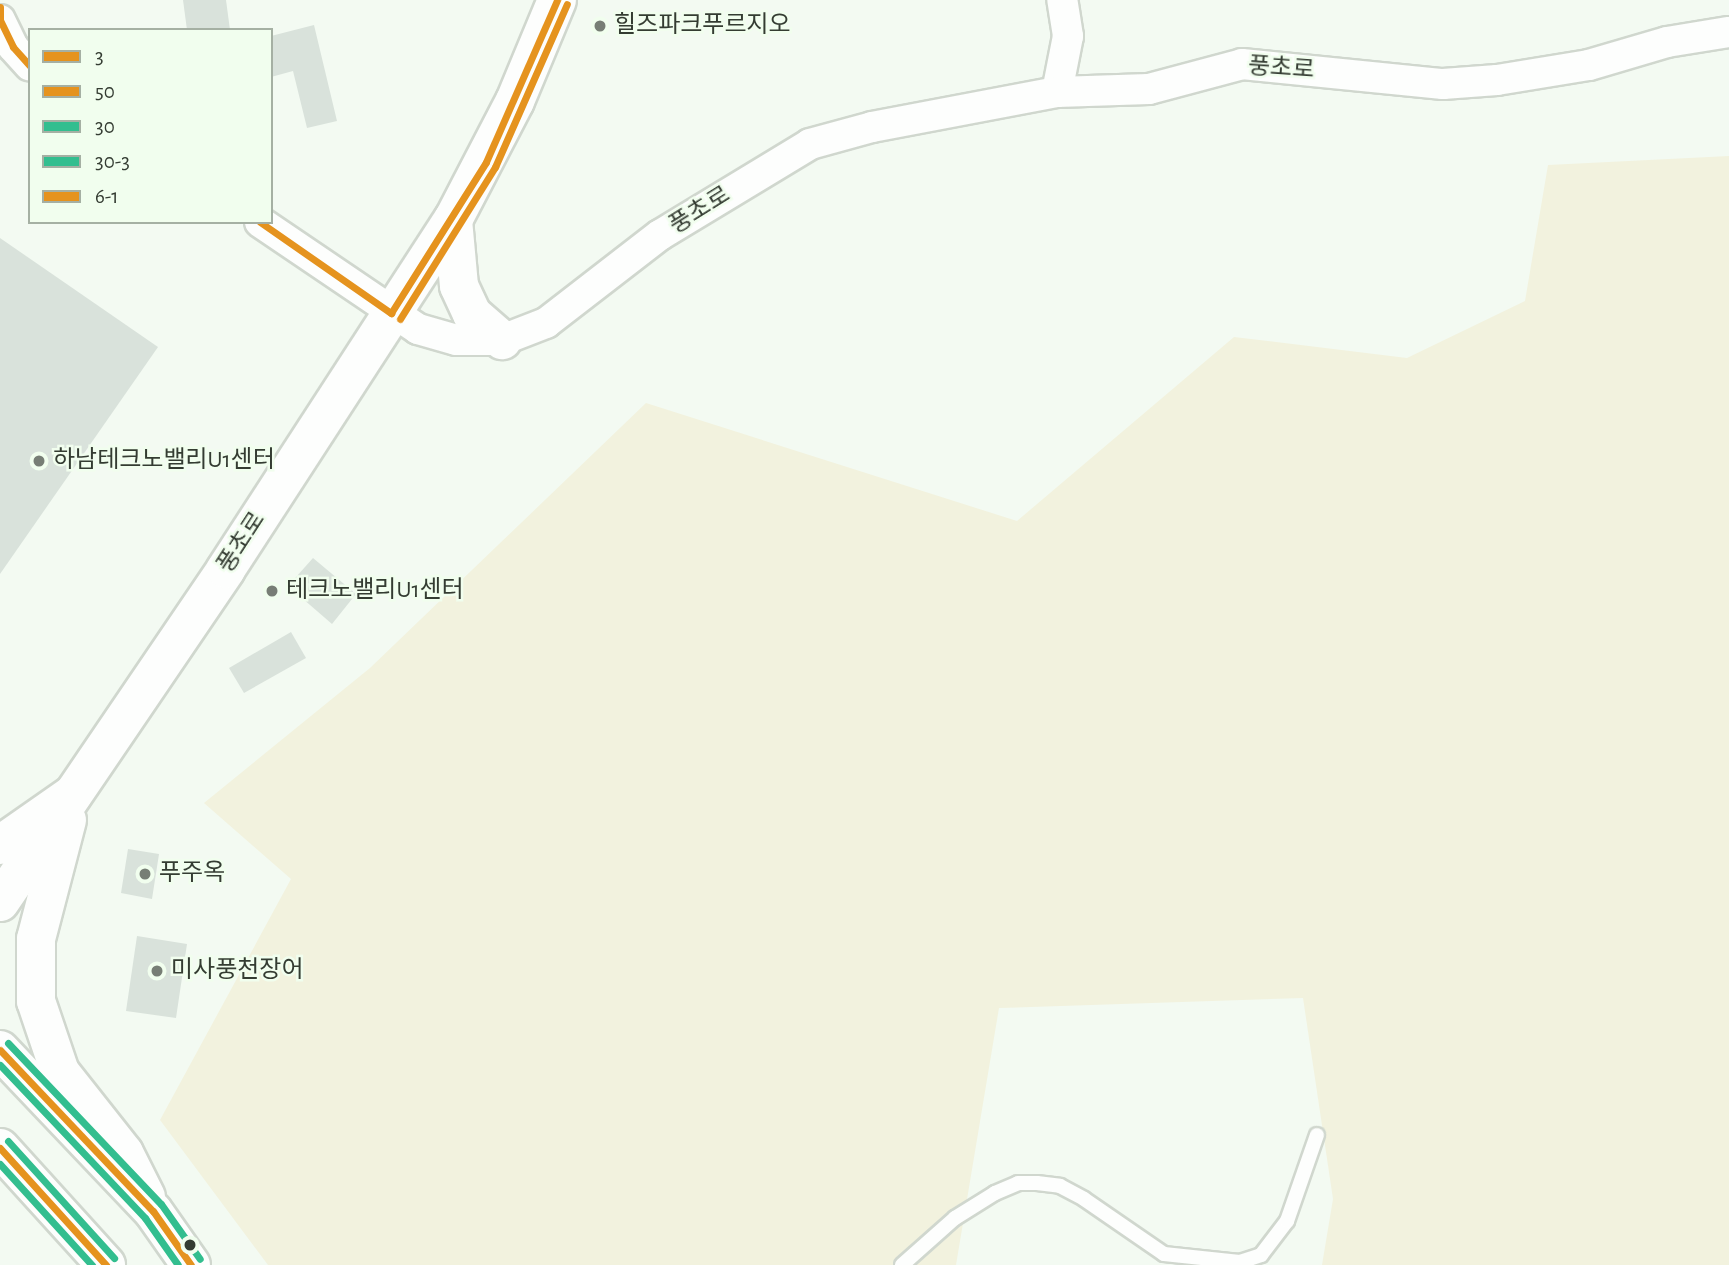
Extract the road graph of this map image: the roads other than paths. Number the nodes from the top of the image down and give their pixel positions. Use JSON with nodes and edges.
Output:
{"nodes":[{"id":1,"x":557,"y":0,"type":"edge"},
{"id":2,"x":1062,"y":0,"type":"edge"},
{"id":3,"x":0,"y":7,"type":"edge"},
{"id":4,"x":0,"y":21,"type":"edge"},
{"id":5,"x":1729,"y":32,"type":"edge"},
{"id":6,"x":0,"y":63,"type":"edge"},
{"id":7,"x":28,"y":66,"type":"edge"},
{"id":8,"x":28,"y":68,"type":"edge"},
{"id":9,"x":1058,"y":92,"type":"junction"},
{"id":10,"x":453,"y":220,"type":"junction"},
{"id":11,"x":263,"y":224,"type":"edge"},
{"id":12,"x":391,"y":313,"type":"junction"},
{"id":13,"x":502,"y":340,"type":"junction"},
{"id":14,"x":73,"y":794,"type":"junction"},
{"id":15,"x":0,"y":845,"type":"edge"},
{"id":16,"x":0,"y":902,"type":"edge"},
{"id":17,"x":0,"y":1050,"type":"edge"},
{"id":18,"x":1317,"y":1135,"type":"dead end"},
{"id":19,"x":0,"y":1148,"type":"edge"},
{"id":20,"x":153,"y":1212,"type":"junction"},
{"id":21,"x":106,"y":1265,"type":"edge"},
{"id":22,"x":191,"y":1265,"type":"edge"},
{"id":23,"x":902,"y":1265,"type":"edge"}],
"edges":[{"from":1,"to":10,"type":"main road"},
{"from":2,"to":9,"type":"street"},
{"from":3,"to":4,"type":"street"},
{"from":4,"to":7,"type":"street"},
{"from":5,"to":9,"type":"street","name":"풍초로"},
{"from":6,"to":8,"type":"street"},
{"from":9,"to":13,"type":"street","name":"풍초로"},
{"from":10,"to":12,"type":"main road"},
{"from":10,"to":13,"type":"main road"},
{"from":11,"to":12,"type":"street"},
{"from":12,"to":13,"type":"street","name":"풍초로"},
{"from":12,"to":14,"type":"main road","name":"풍초로"},
{"from":14,"to":15,"type":"main road"},
{"from":14,"to":16,"type":"main road","name":"풍초로"},
{"from":14,"to":20,"type":"main road"},
{"from":17,"to":20,"type":"main road"},
{"from":18,"to":23,"type":"lane"},
{"from":19,"to":21,"type":"main road"},
{"from":20,"to":22,"type":"main road"}]}
